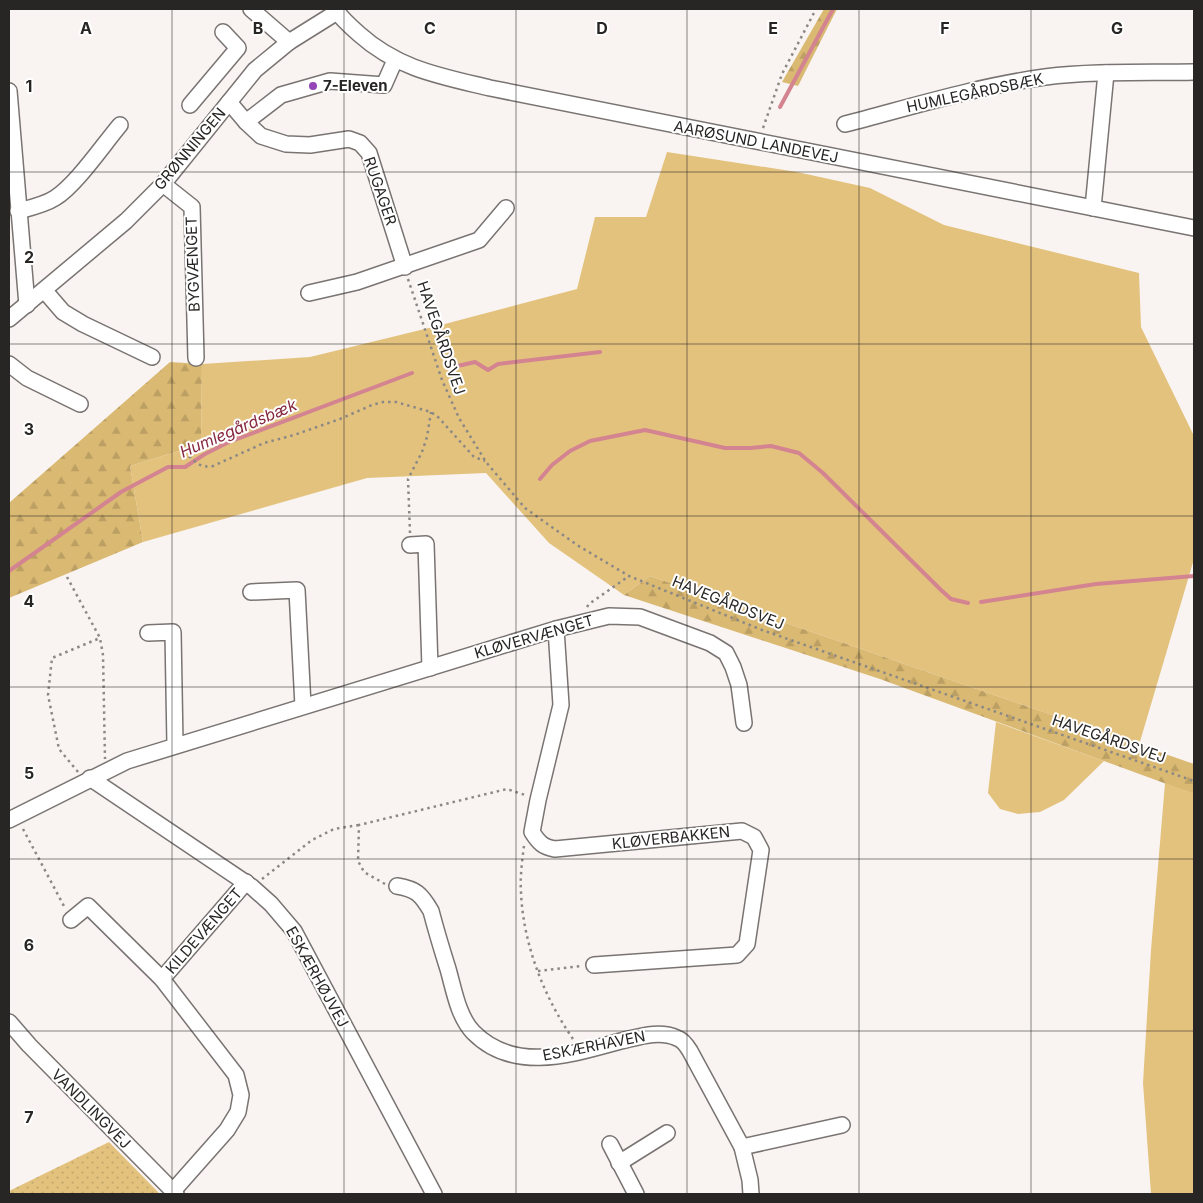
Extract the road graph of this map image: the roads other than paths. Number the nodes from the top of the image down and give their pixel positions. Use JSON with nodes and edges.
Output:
{"nodes":[{"id":1,"x":251,"y":9,"type":"edge"},
{"id":2,"x":336,"y":10,"type":"edge"},
{"id":3,"x":223,"y":32,"type":"dead end"},
{"id":4,"x":289,"y":42,"type":"junction"},
{"id":5,"x":395,"y":60,"type":"junction"},
{"id":6,"x":1194,"y":72,"type":"edge"},
{"id":7,"x":1106,"y":73,"type":"junction"},
{"id":8,"x":215,"y":75,"type":"junction"},
{"id":9,"x":9,"y":90,"type":"edge"},
{"id":10,"x":233,"y":98,"type":"junction"},
{"id":11,"x":190,"y":105,"type":"dead end"},
{"id":12,"x":246,"y":122,"type":"junction"},
{"id":13,"x":845,"y":124,"type":"dead end"},
{"id":14,"x":120,"y":125,"type":"dead end"},
{"id":15,"x":163,"y":184,"type":"junction"},
{"id":16,"x":506,"y":208,"type":"dead end"},
{"id":17,"x":1093,"y":208,"type":"junction"},
{"id":18,"x":18,"y":211,"type":"junction"},
{"id":19,"x":1194,"y":228,"type":"edge"},
{"id":20,"x":405,"y":267,"type":"junction"},
{"id":21,"x":44,"y":290,"type":"junction"},
{"id":22,"x":309,"y":293,"type":"dead end"},
{"id":23,"x":27,"y":304,"type":"junction"},
{"id":24,"x":9,"y":319,"type":"edge"},
{"id":25,"x":152,"y":357,"type":"dead end"},
{"id":26,"x":196,"y":358,"type":"dead end"},
{"id":27,"x":9,"y":364,"type":"edge"},
{"id":28,"x":80,"y":404,"type":"dead end"},
{"id":29,"x":410,"y":544,"type":"road end"},
{"id":30,"x":251,"y":592,"type":"dead end"},
{"id":31,"x":556,"y":629,"type":"junction"},
{"id":32,"x":148,"y":633,"type":"dead end"},
{"id":33,"x":430,"y":668,"type":"junction"},
{"id":34,"x":304,"y":706,"type":"junction"},
{"id":35,"x":744,"y":723,"type":"dead end"},
{"id":36,"x":176,"y":745,"type":"junction"},
{"id":37,"x":88,"y":779,"type":"junction"},
{"id":38,"x":12,"y":818,"type":"edge"},
{"id":39,"x":249,"y":885,"type":"junction"},
{"id":40,"x":397,"y":886,"type":"road end"},
{"id":41,"x":71,"y":920,"type":"road end"},
{"id":42,"x":594,"y":965,"type":"road end"},
{"id":43,"x":162,"y":979,"type":"junction"},
{"id":44,"x":9,"y":1022,"type":"edge"},
{"id":45,"x":842,"y":1125,"type":"dead end"},
{"id":46,"x":667,"y":1133,"type":"dead end"},
{"id":47,"x":610,"y":1144,"type":"dead end"},
{"id":48,"x":742,"y":1147,"type":"junction"},
{"id":49,"x":619,"y":1163,"type":"junction"},
{"id":50,"x":174,"y":1193,"type":"edge"},
{"id":51,"x":434,"y":1194,"type":"edge"},
{"id":52,"x":636,"y":1194,"type":"edge"},
{"id":53,"x":751,"y":1194,"type":"edge"}],
"edges":[{"from":1,"to":4,"type":"street"},
{"from":2,"to":4,"type":"street","name":"GRØNNINGEN"},
{"from":2,"to":5,"type":"street","name":"AARØSUND LANDEVEJ"},
{"from":3,"to":8,"type":"street"},
{"from":4,"to":10,"type":"street","name":"GRØNNINGEN"},
{"from":5,"to":12,"type":"street"},
{"from":5,"to":17,"type":"street","name":"AARØSUND LANDEVEJ"},
{"from":6,"to":7,"type":"street","name":"HUMLEGÅRDSBÆK"},
{"from":7,"to":13,"type":"street","name":"HUMLEGÅRDSBÆK"},
{"from":7,"to":17,"type":"street"},
{"from":8,"to":10,"type":"street","name":"RUGAGER"},
{"from":8,"to":11,"type":"street"},
{"from":9,"to":18,"type":"street"},
{"from":10,"to":12,"type":"street","name":"RUGAGER"},
{"from":10,"to":15,"type":"street","name":"GRØNNINGEN"},
{"from":12,"to":20,"type":"street","name":"RUGAGER"},
{"from":14,"to":18,"type":"street"},
{"from":15,"to":21,"type":"street","name":"GRØNNINGEN"},
{"from":15,"to":26,"type":"street","name":"BYGVÆNGET"},
{"from":16,"to":20,"type":"street"},
{"from":17,"to":19,"type":"street","name":"AARØSUND LANDEVEJ"},
{"from":18,"to":23,"type":"street"},
{"from":20,"to":22,"type":"street"},
{"from":21,"to":23,"type":"street","name":"GRØNNINGEN"},
{"from":21,"to":25,"type":"street"},
{"from":23,"to":24,"type":"street","name":"GRØNNINGEN"},
{"from":27,"to":28,"type":"street"},
{"from":29,"to":33,"type":"street"},
{"from":30,"to":34,"type":"street"},
{"from":31,"to":33,"type":"street","name":"KLØVERVÆNGET"},
{"from":31,"to":35,"type":"street","name":"KLØVERVÆNGET"},
{"from":31,"to":42,"type":"street","name":"KLØVERBAKKEN"},
{"from":32,"to":36,"type":"street"},
{"from":33,"to":34,"type":"street","name":"KLØVERVÆNGET"},
{"from":34,"to":36,"type":"street","name":"KLØVERVÆNGET"},
{"from":36,"to":37,"type":"street","name":"KLØVERVÆNGET"},
{"from":37,"to":38,"type":"street","name":"KLØVERVÆNGET"},
{"from":37,"to":39,"type":"street","name":"ESKÆRHØJVEJ"},
{"from":39,"to":43,"type":"street","name":"KILDEVÆNGET"},
{"from":39,"to":51,"type":"street","name":"ESKÆRHØJVEJ"},
{"from":40,"to":48,"type":"street","name":"ESKÆRHAVEN"},
{"from":41,"to":43,"type":"street","name":"KILDEVÆNGET"},
{"from":43,"to":50,"type":"street","name":"KILDEVÆNGET"},
{"from":44,"to":50,"type":"street","name":"VANDLINGVEJ"},
{"from":45,"to":48,"type":"street"},
{"from":46,"to":49,"type":"street"},
{"from":47,"to":49,"type":"street"},
{"from":48,"to":53,"type":"street"},
{"from":49,"to":52,"type":"street"}]}
